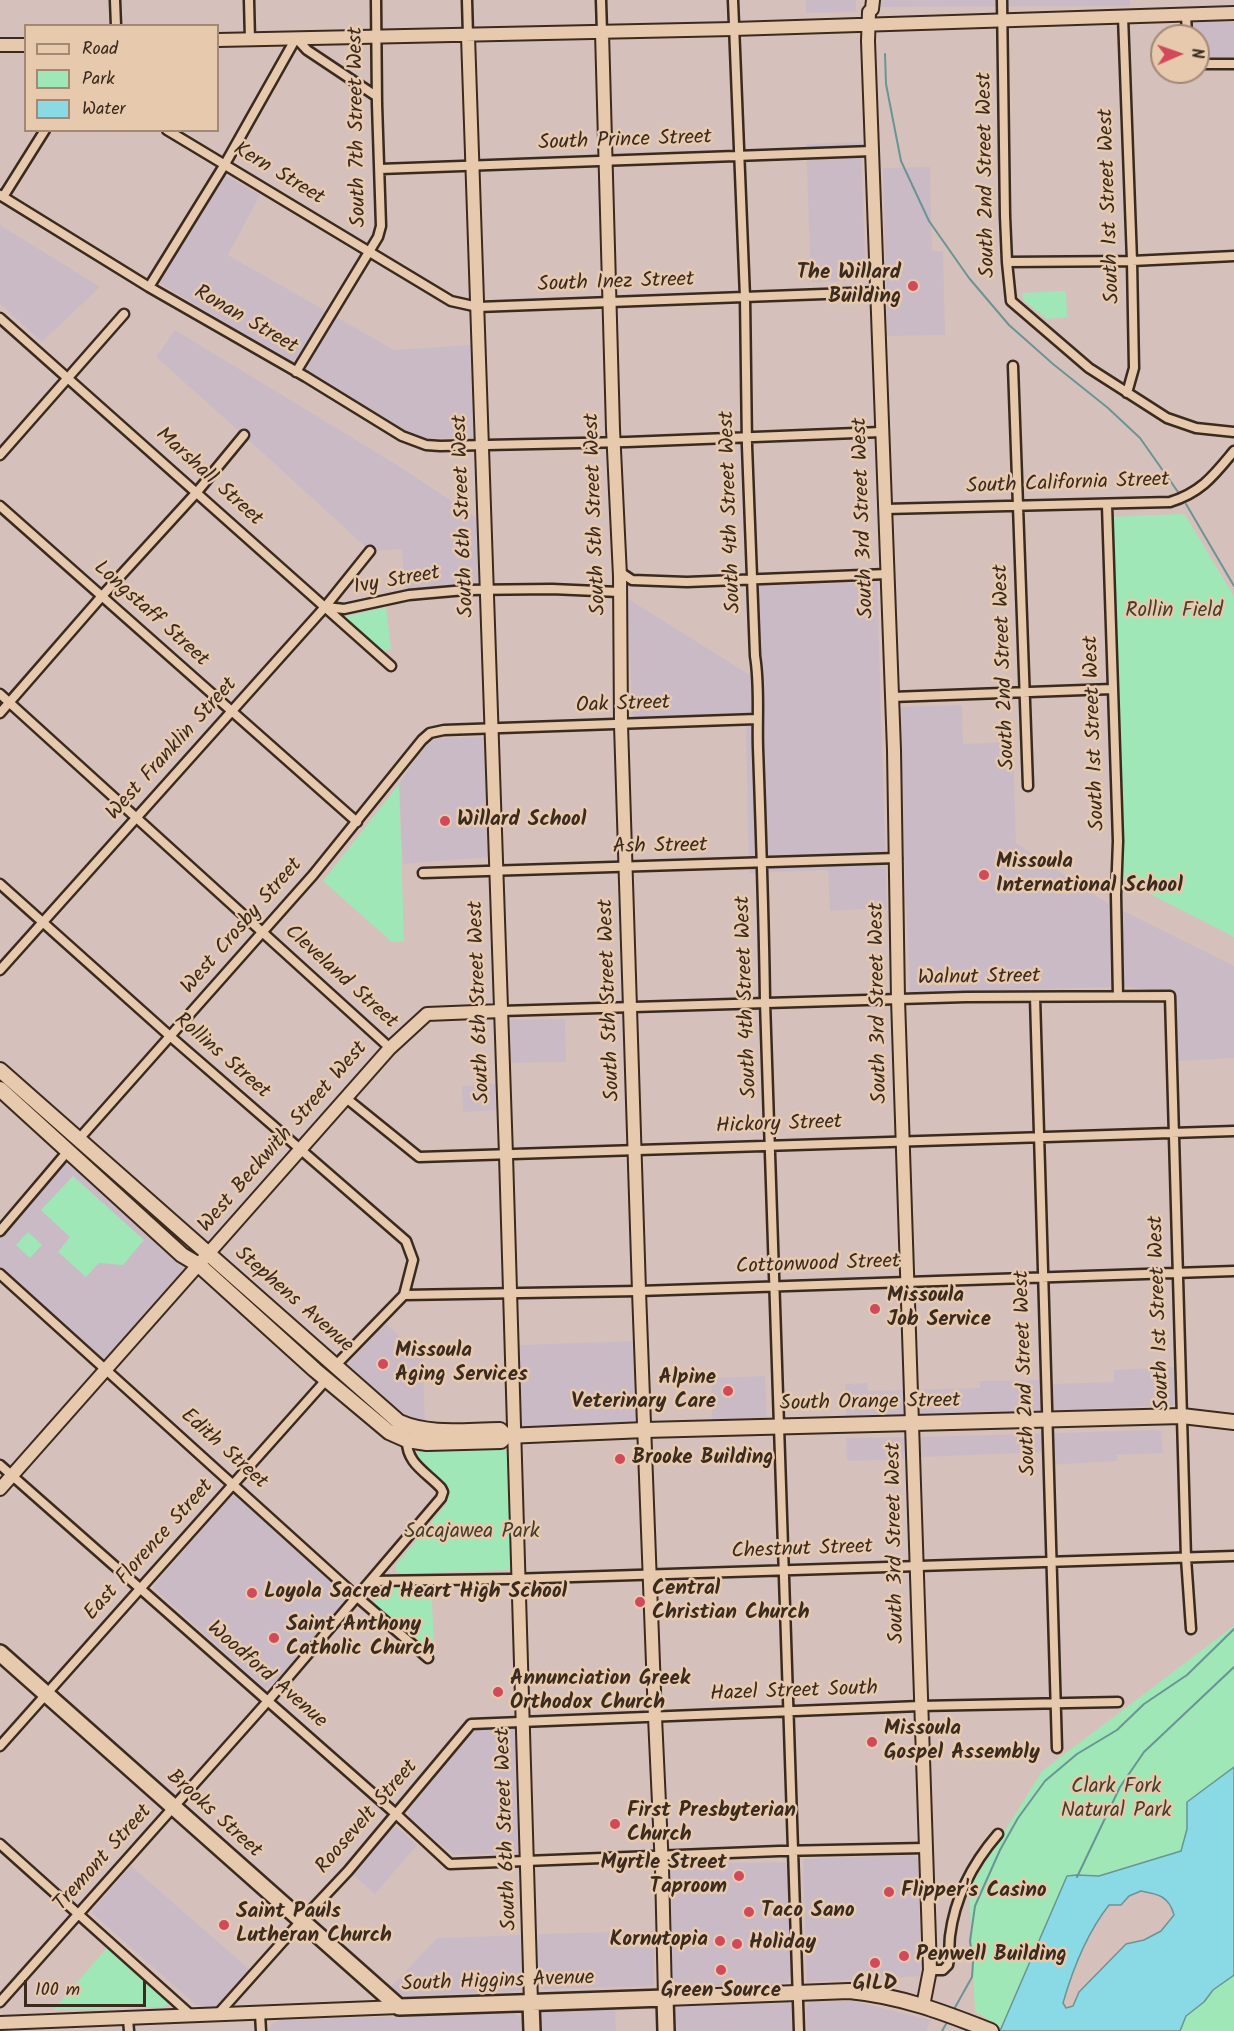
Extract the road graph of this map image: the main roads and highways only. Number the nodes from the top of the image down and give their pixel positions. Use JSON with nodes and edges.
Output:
{"nodes":[{"id":1,"x":0,"y":1070,"type":"edge"},
{"id":2,"x":0,"y":1089,"type":"edge"},
{"id":3,"x":203,"y":1260,"type":"junction"},
{"id":4,"x":1234,"y":1422,"type":"edge"},
{"id":5,"x":510,"y":1436,"type":"junction"},
{"id":6,"x":0,"y":1653,"type":"edge"},
{"id":7,"x":665,"y":1998,"type":"junction"},
{"id":8,"x":531,"y":2003,"type":"junction"},
{"id":9,"x":399,"y":2007,"type":"joint"},
{"id":10,"x":532,"y":2031,"type":"edge"},
{"id":11,"x":666,"y":2031,"type":"edge"},
{"id":12,"x":991,"y":2031,"type":"edge"}],
"edges":[{"from":1,"to":3,"type":"main road","name":"Stephens Avenue"},
{"from":2,"to":3,"type":"main road","name":"Stephens Avenue"},
{"from":3,"to":5,"type":"main road","name":"Stephens Avenue"},
{"from":3,"to":5,"type":"main road","name":"Stephens Avenue"},
{"from":4,"to":5,"type":"main road","name":"South Orange Street"},
{"from":6,"to":9,"type":"highway","name":"Brooks Street"},
{"from":7,"to":8,"type":"highway","name":"South Higgins Avenue"},
{"from":7,"to":11,"type":"highway"},
{"from":7,"to":12,"type":"main road","name":"South Higgins Avenue"},
{"from":8,"to":9,"type":"highway","name":"South Higgins Avenue"},
{"from":8,"to":10,"type":"highway"}]}
